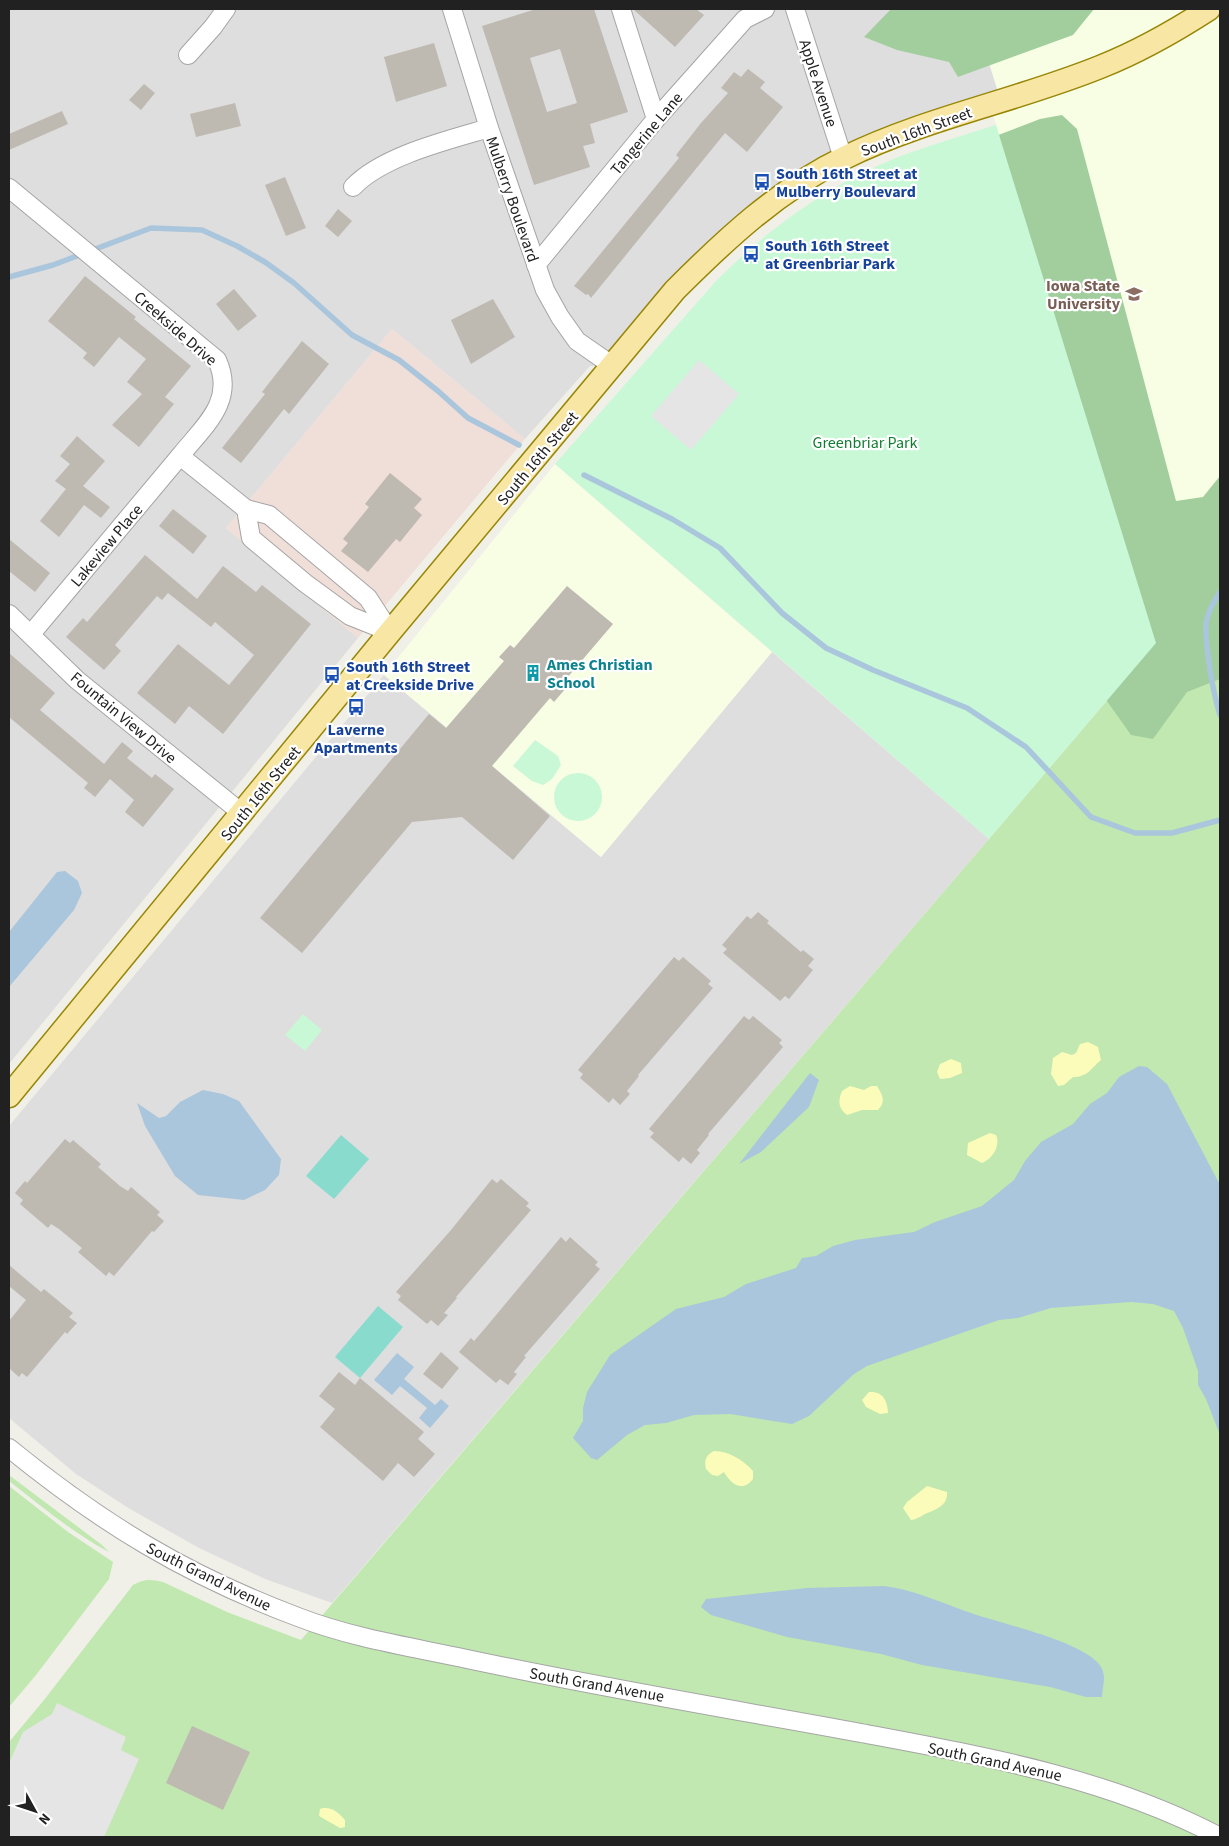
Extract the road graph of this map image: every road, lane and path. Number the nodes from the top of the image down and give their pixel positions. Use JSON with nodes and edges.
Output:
{"nodes":[{"id":1,"x":226,"y":9,"type":"edge"},
{"id":2,"x":452,"y":9,"type":"edge"},
{"id":3,"x":620,"y":9,"type":"edge"},
{"id":4,"x":765,"y":9,"type":"edge"},
{"id":5,"x":795,"y":9,"type":"edge"},
{"id":6,"x":1209,"y":9,"type":"edge"},
{"id":7,"x":188,"y":55,"type":"dead end"},
{"id":8,"x":656,"y":119,"type":"junction"},
{"id":9,"x":489,"y":128,"type":"junction"},
{"id":10,"x":843,"y":158,"type":"junction"},
{"id":11,"x":353,"y":187,"type":"dead end"},
{"id":12,"x":9,"y":188,"type":"edge"},
{"id":13,"x":536,"y":266,"type":"junction"},
{"id":14,"x":613,"y":366,"type":"junction"},
{"id":15,"x":180,"y":456,"type":"junction"},
{"id":16,"x":246,"y":509,"type":"junction"},
{"id":17,"x":9,"y":614,"type":"edge"},
{"id":18,"x":390,"y":632,"type":"junction"},
{"id":19,"x":31,"y":634,"type":"junction"},
{"id":20,"x":243,"y":814,"type":"junction"},
{"id":21,"x":9,"y":1096,"type":"edge"},
{"id":22,"x":9,"y":1448,"type":"edge"},
{"id":23,"x":1220,"y":1837,"type":"edge"}],
"edges":[{"from":1,"to":7,"type":"street"},
{"from":2,"to":9,"type":"street","name":"Mulberry Boulevard"},
{"from":3,"to":8,"type":"street"},
{"from":4,"to":8,"type":"street","name":"Tangerine Lane"},
{"from":5,"to":10,"type":"street","name":"Apple Avenue"},
{"from":6,"to":10,"type":"main road","name":"South 16th Street"},
{"from":8,"to":13,"type":"street","name":"Tangerine Lane"},
{"from":9,"to":11,"type":"street"},
{"from":9,"to":13,"type":"street","name":"Mulberry Boulevard"},
{"from":10,"to":14,"type":"main road","name":"South 16th Street"},
{"from":12,"to":15,"type":"street","name":"Creekside Drive"},
{"from":13,"to":14,"type":"street","name":"Mulberry Boulevard"},
{"from":14,"to":18,"type":"main road","name":"South 16th Street"},
{"from":15,"to":16,"type":"street"},
{"from":15,"to":19,"type":"street","name":"Lakeview Place"},
{"from":16,"to":18,"type":"street"},
{"from":16,"to":18,"type":"street"},
{"from":17,"to":19,"type":"street","name":"Fountain View Drive"},
{"from":18,"to":20,"type":"main road","name":"South 16th Street"},
{"from":19,"to":20,"type":"street","name":"Fountain View Drive"},
{"from":20,"to":21,"type":"main road","name":"South 16th Street"},
{"from":22,"to":23,"type":"street","name":"South Grand Avenue"}]}
